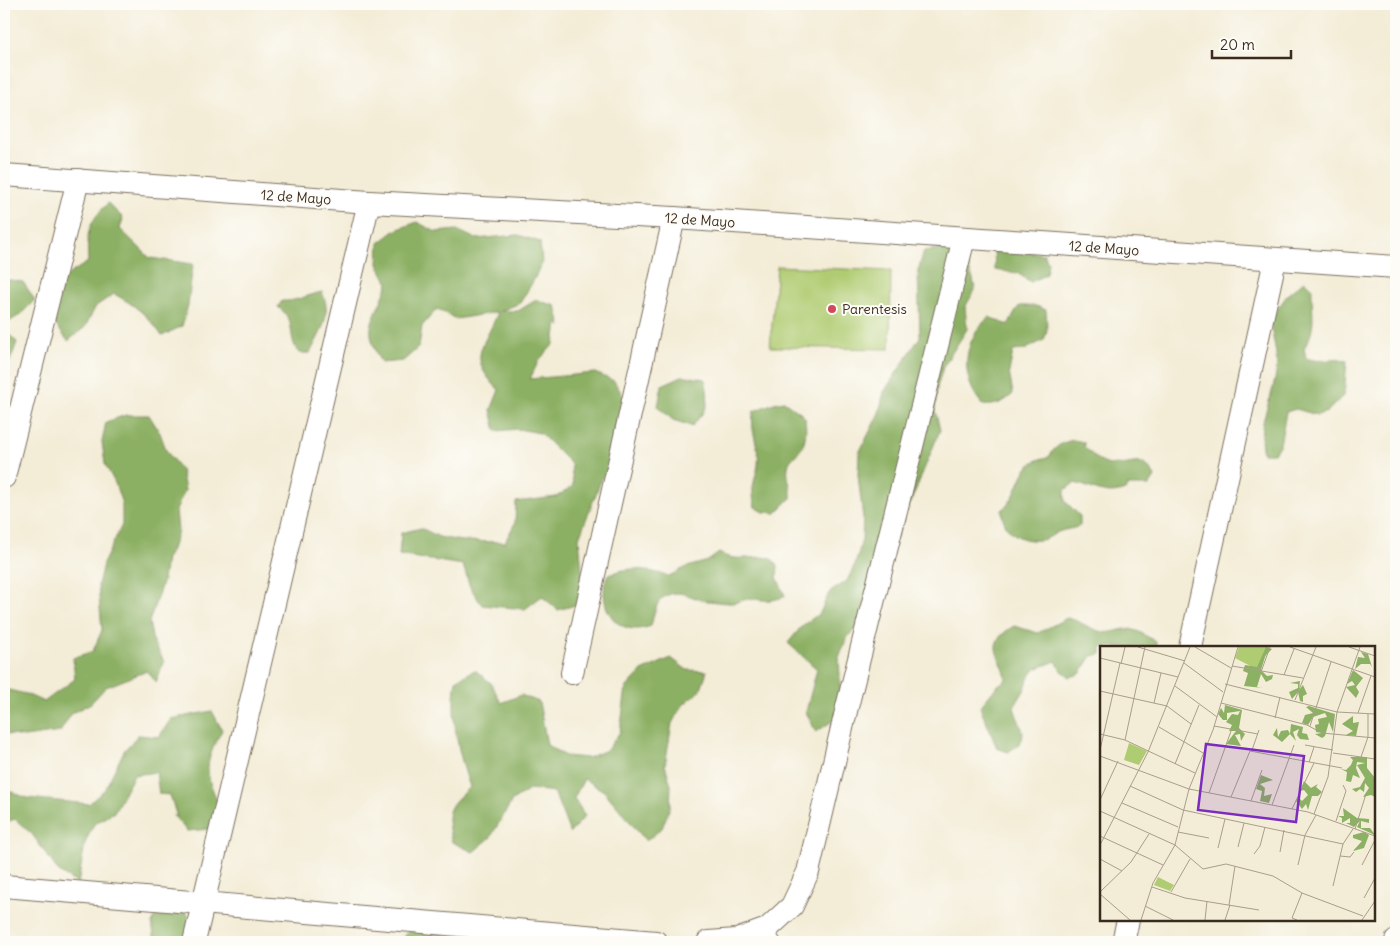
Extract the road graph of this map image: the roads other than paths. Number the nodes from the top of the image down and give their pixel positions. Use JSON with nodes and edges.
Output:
{"nodes":[{"id":1,"x":4,"y":175,"type":"edge"},
{"id":2,"x":78,"y":180,"type":"junction"},
{"id":3,"x":369,"y":202,"type":"junction"},
{"id":4,"x":674,"y":218,"type":"junction"},
{"id":5,"x":964,"y":238,"type":"junction"},
{"id":6,"x":1275,"y":260,"type":"junction"},
{"id":7,"x":1396,"y":267,"type":"edge"},
{"id":8,"x":4,"y":477,"type":"edge"},
{"id":9,"x":1190,"y":646,"type":"edge"},
{"id":10,"x":572,"y":673,"type":"dead end"},
{"id":11,"x":4,"y":886,"type":"edge"},
{"id":12,"x":203,"y":903,"type":"junction"},
{"id":13,"x":1128,"y":921,"type":"edge"},
{"id":14,"x":500,"y":936,"type":"edge"},
{"id":15,"x":771,"y":936,"type":"edge"},
{"id":16,"x":737,"y":941,"type":"edge"},
{"id":17,"x":194,"y":942,"type":"edge"},
{"id":18,"x":656,"y":942,"type":"edge"},
{"id":19,"x":708,"y":942,"type":"edge"},
{"id":20,"x":1123,"y":942,"type":"edge"}],
"edges":[{"from":1,"to":2,"type":"street","name":"12 de Mayo"},
{"from":2,"to":3,"type":"street","name":"12 de Mayo"},
{"from":2,"to":8,"type":"street"},
{"from":3,"to":4,"type":"street","name":"12 de Mayo"},
{"from":3,"to":12,"type":"street"},
{"from":4,"to":5,"type":"street","name":"12 de Mayo"},
{"from":4,"to":10,"type":"street"},
{"from":5,"to":6,"type":"street","name":"12 de Mayo"},
{"from":5,"to":15,"type":"street"},
{"from":6,"to":7,"type":"street","name":"12 de Mayo"},
{"from":6,"to":9,"type":"street"},
{"from":11,"to":12,"type":"street"},
{"from":12,"to":14,"type":"street"},
{"from":12,"to":17,"type":"street"},
{"from":13,"to":20,"type":"street"},
{"from":14,"to":18,"type":"street"},
{"from":15,"to":16,"type":"street"},
{"from":16,"to":19,"type":"street"}]}
